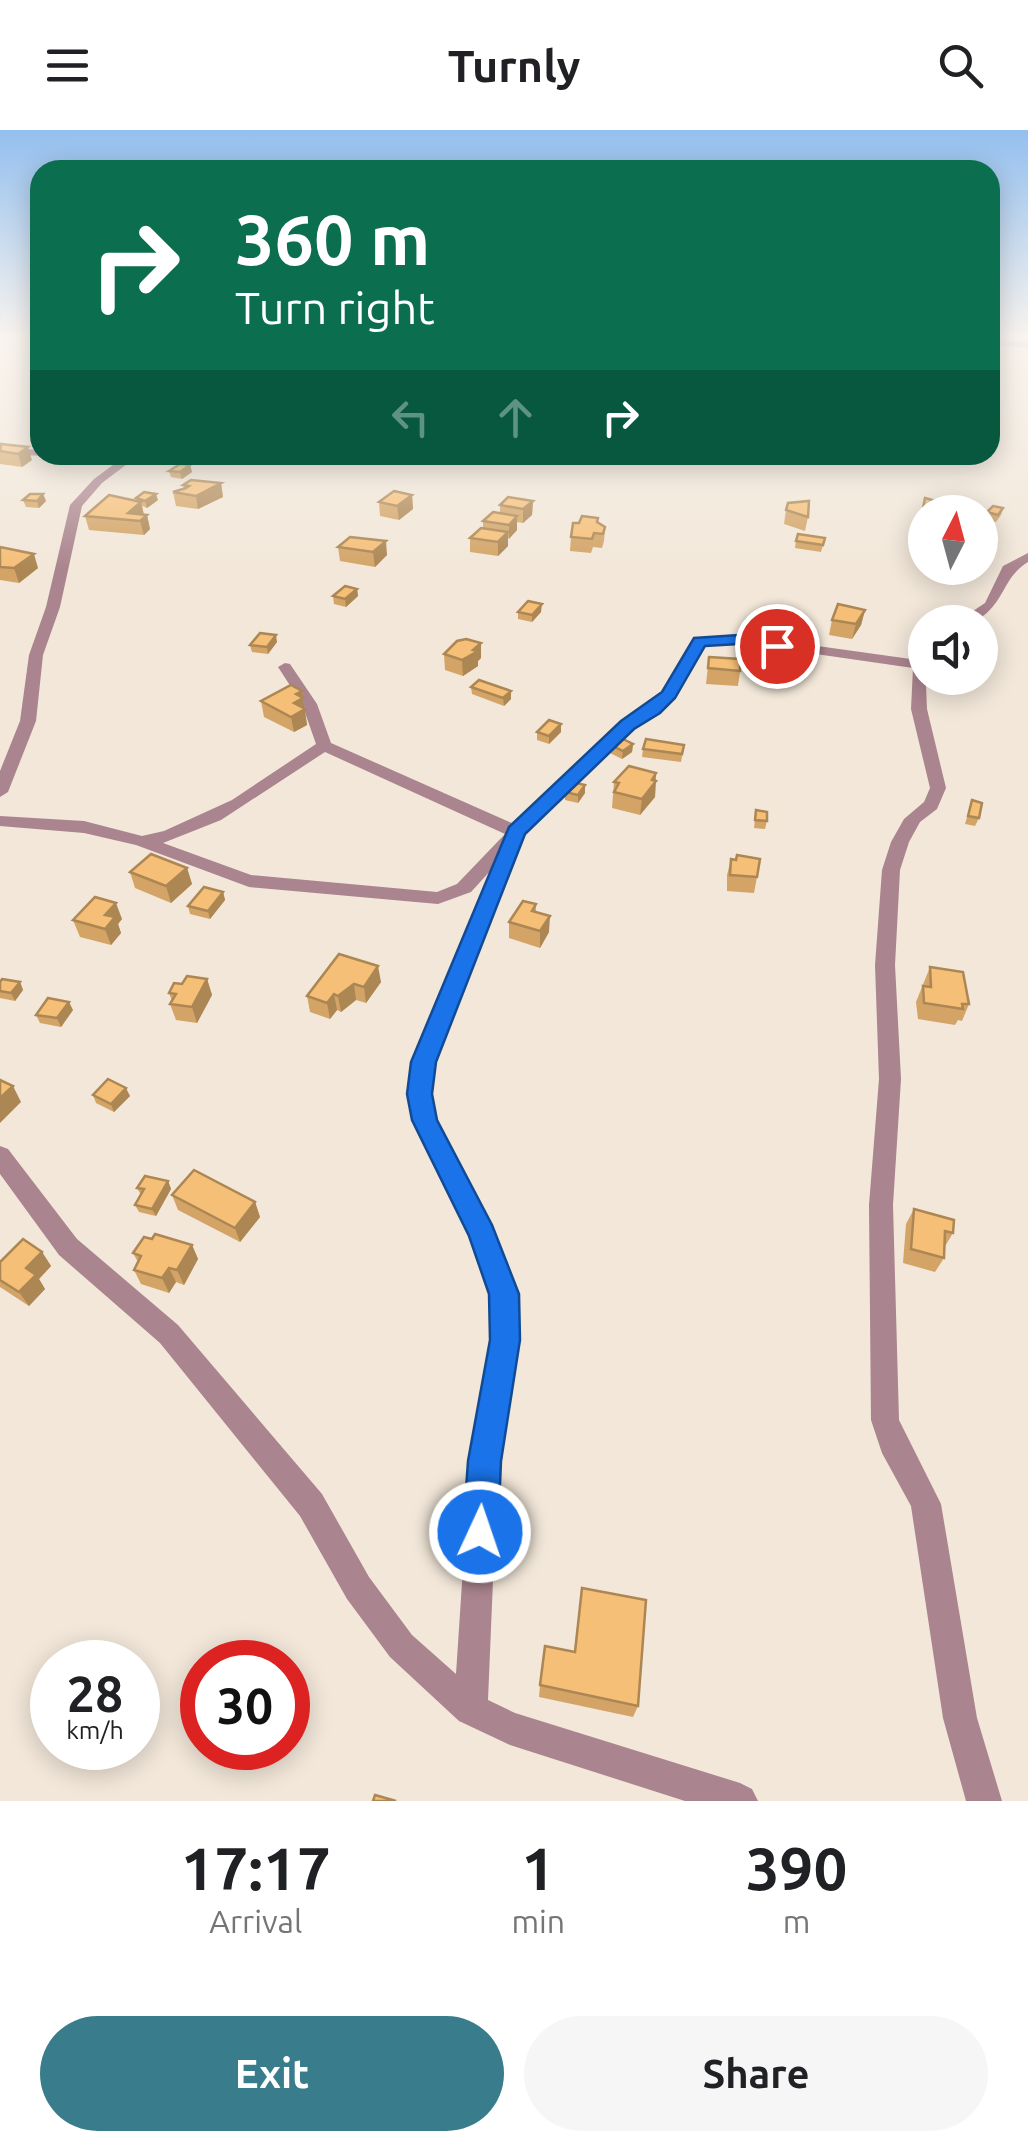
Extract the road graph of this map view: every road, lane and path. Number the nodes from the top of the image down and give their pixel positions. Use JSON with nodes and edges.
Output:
{"nodes":[{"id":1,"x":0,"y":450,"type":"edge"},
{"id":2,"x":30,"y":453,"type":"edge"},
{"id":3,"x":122,"y":465,"type":"edge"},
{"id":4,"x":1028,"y":557,"type":"edge"},
{"id":5,"x":991,"y":605,"type":"edge"},
{"id":6,"x":908,"y":663,"type":"edge"},
{"id":7,"x":285,"y":668,"type":"dead end"},
{"id":8,"x":919,"y":695,"type":"edge"},
{"id":9,"x":324,"y":746,"type":"junction"},
{"id":10,"x":0,"y":792,"type":"edge"},
{"id":11,"x":0,"y":821,"type":"edge"},
{"id":12,"x":516,"y":832,"type":"junction"},
{"id":13,"x":141,"y":841,"type":"junction"},
{"id":14,"x":0,"y":1156,"type":"edge"},
{"id":15,"x":470,"y":1709,"type":"junction"},
{"id":16,"x":740,"y":1801,"type":"edge"},
{"id":17,"x":984,"y":1801,"type":"edge"}],
"edges":[{"from":1,"to":2,"type":"street"},
{"from":3,"to":10,"type":"street"},
{"from":4,"to":5,"type":"street"},
{"from":6,"to":12,"type":"street"},
{"from":7,"to":9,"type":"street"},
{"from":8,"to":17,"type":"street"},
{"from":9,"to":12,"type":"street"},
{"from":9,"to":13,"type":"street"},
{"from":11,"to":13,"type":"street"},
{"from":12,"to":13,"type":"street"},
{"from":12,"to":15,"type":"street"},
{"from":14,"to":15,"type":"street"},
{"from":15,"to":16,"type":"street"}]}
